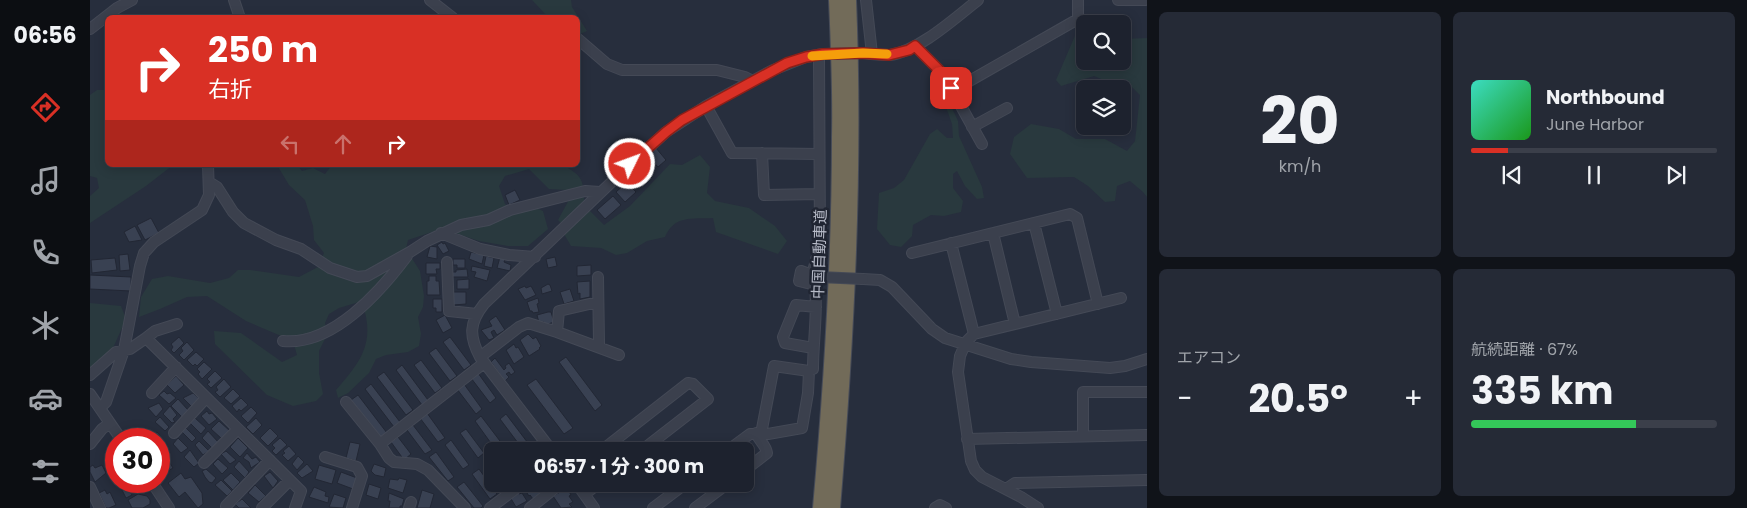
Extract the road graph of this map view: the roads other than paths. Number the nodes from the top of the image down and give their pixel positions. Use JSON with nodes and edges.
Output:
{"nodes":[{"id":1,"x":132,"y":0,"type":"edge"},
{"id":2,"x":234,"y":0,"type":"edge"},
{"id":3,"x":430,"y":0,"type":"edge"},
{"id":4,"x":836,"y":0,"type":"edge"},
{"id":5,"x":849,"y":0,"type":"edge"},
{"id":6,"x":866,"y":0,"type":"edge"},
{"id":7,"x":978,"y":0,"type":"edge"},
{"id":8,"x":1078,"y":0,"type":"edge"},
{"id":9,"x":1118,"y":0,"type":"edge"},
{"id":10,"x":1145,"y":0,"type":"edge"},
{"id":11,"x":108,"y":15,"type":"edge"},
{"id":12,"x":239,"y":15,"type":"edge"},
{"id":13,"x":448,"y":15,"type":"edge"},
{"id":14,"x":105,"y":17,"type":"edge"},
{"id":15,"x":90,"y":29,"type":"edge"},
{"id":16,"x":580,"y":41,"type":"edge"},
{"id":17,"x":915,"y":46,"type":"junction"},
{"id":18,"x":868,"y":53,"type":"junction"},
{"id":19,"x":821,"y":55,"type":"junction"},
{"id":20,"x":753,"y":81,"type":"junction"},
{"id":21,"x":951,"y":82,"type":"junction"},
{"id":22,"x":706,"y":106,"type":"junction"},
{"id":23,"x":1007,"y":108,"type":"dead end"},
{"id":24,"x":972,"y":127,"type":"junction"},
{"id":25,"x":982,"y":144,"type":"dead end"},
{"id":26,"x":762,"y":153,"type":"junction"},
{"id":27,"x":819,"y":154,"type":"junction"},
{"id":28,"x":208,"y":167,"type":"edge"},
{"id":29,"x":209,"y":182,"type":"junction"},
{"id":30,"x":600,"y":192,"type":"junction"},
{"id":31,"x":819,"y":194,"type":"junction"},
{"id":32,"x":1034,"y":223,"type":"junction"},
{"id":33,"x":441,"y":233,"type":"junction"},
{"id":34,"x":993,"y":233,"type":"junction"},
{"id":35,"x":951,"y":243,"type":"junction"},
{"id":36,"x":410,"y":252,"type":"junction"},
{"id":37,"x":912,"y":252,"type":"dead end"},
{"id":38,"x":535,"y":257,"type":"junction"},
{"id":39,"x":447,"y":262,"type":"dead end"},
{"id":40,"x":815,"y":276,"type":"junction"},
{"id":41,"x":598,"y":277,"type":"dead end"},
{"id":42,"x":1120,"y":298,"type":"dead end"},
{"id":43,"x":598,"y":302,"type":"junction"},
{"id":44,"x":1098,"y":304,"type":"junction"},
{"id":45,"x":816,"y":307,"type":"junction"},
{"id":46,"x":477,"y":314,"type":"junction"},
{"id":47,"x":1057,"y":314,"type":"junction"},
{"id":48,"x":177,"y":324,"type":"dead end"},
{"id":49,"x":1014,"y":324,"type":"junction"},
{"id":50,"x":558,"y":332,"type":"junction"},
{"id":51,"x":974,"y":334,"type":"junction"},
{"id":52,"x":146,"y":338,"type":"junction"},
{"id":53,"x":283,"y":342,"type":"dead end"},
{"id":54,"x":965,"y":345,"type":"junction"},
{"id":55,"x":598,"y":347,"type":"junction"},
{"id":56,"x":813,"y":348,"type":"junction"},
{"id":57,"x":124,"y":350,"type":"junction"},
{"id":58,"x":619,"y":355,"type":"dead end"},
{"id":59,"x":1147,"y":359,"type":"edge"},
{"id":60,"x":482,"y":360,"type":"junction"},
{"id":61,"x":176,"y":367,"type":"junction"},
{"id":62,"x":93,"y":372,"type":"edge"},
{"id":63,"x":809,"y":372,"type":"junction"},
{"id":64,"x":1147,"y":392,"type":"edge"},
{"id":65,"x":152,"y":393,"type":"dead end"},
{"id":66,"x":90,"y":394,"type":"edge"},
{"id":67,"x":206,"y":398,"type":"junction"},
{"id":68,"x":346,"y":402,"type":"dead end"},
{"id":69,"x":100,"y":408,"type":"junction"},
{"id":70,"x":110,"y":423,"type":"junction"},
{"id":71,"x":113,"y":428,"type":"edge"},
{"id":72,"x":238,"y":429,"type":"junction"},
{"id":73,"x":174,"y":433,"type":"dead end"},
{"id":74,"x":759,"y":434,"type":"junction"},
{"id":75,"x":1147,"y":435,"type":"edge"},
{"id":76,"x":1083,"y":436,"type":"junction"},
{"id":77,"x":967,"y":439,"type":"junction"},
{"id":78,"x":545,"y":442,"type":"edge"},
{"id":79,"x":612,"y":442,"type":"edge"},
{"id":80,"x":653,"y":442,"type":"edge"},
{"id":81,"x":739,"y":442,"type":"edge"},
{"id":82,"x":90,"y":444,"type":"edge"},
{"id":83,"x":380,"y":444,"type":"junction"},
{"id":84,"x":325,"y":457,"type":"dead end"},
{"id":85,"x":270,"y":460,"type":"junction"},
{"id":86,"x":204,"y":463,"type":"dead end"},
{"id":87,"x":754,"y":463,"type":"edge"},
{"id":88,"x":290,"y":480,"type":"junction"},
{"id":89,"x":1147,"y":480,"type":"edge"},
{"id":90,"x":90,"y":487,"type":"edge"},
{"id":91,"x":1006,"y":489,"type":"junction"},
{"id":92,"x":511,"y":492,"type":"edge"},
{"id":93,"x":550,"y":492,"type":"edge"},
{"id":94,"x":588,"y":492,"type":"edge"},
{"id":95,"x":674,"y":492,"type":"edge"},
{"id":96,"x":716,"y":492,"type":"edge"},
{"id":97,"x":159,"y":493,"type":"edge"},
{"id":98,"x":585,"y":494,"type":"joint"},
{"id":99,"x":226,"y":506,"type":"dead end"},
{"id":100,"x":100,"y":508,"type":"edge"},
{"id":101,"x":169,"y":508,"type":"edge"},
{"id":102,"x":262,"y":508,"type":"edge"},
{"id":103,"x":294,"y":508,"type":"edge"},
{"id":104,"x":352,"y":508,"type":"edge"},
{"id":105,"x":465,"y":508,"type":"edge"},
{"id":106,"x":490,"y":508,"type":"edge"},
{"id":107,"x":530,"y":508,"type":"edge"},
{"id":108,"x":594,"y":508,"type":"edge"},
{"id":109,"x":653,"y":508,"type":"edge"},
{"id":110,"x":695,"y":508,"type":"edge"},
{"id":111,"x":820,"y":508,"type":"edge"},
{"id":112,"x":834,"y":508,"type":"edge"},
{"id":113,"x":935,"y":508,"type":"edge"},
{"id":114,"x":946,"y":508,"type":"edge"},
{"id":115,"x":1038,"y":508,"type":"edge"}],
"edges":[{"from":1,"to":11,"type":"street"},
{"from":2,"to":12,"type":"street"},
{"from":3,"to":13,"type":"street"},
{"from":4,"to":111,"type":"highway","name":"中国自動車道"},
{"from":5,"to":112,"type":"highway","name":"中国自動車道"},
{"from":6,"to":18,"type":"street"},
{"from":7,"to":17,"type":"street"},
{"from":8,"to":21,"type":"street"},
{"from":9,"to":10,"type":"street"},
{"from":14,"to":15,"type":"street"},
{"from":16,"to":20,"type":"street"},
{"from":17,"to":18,"type":"street"},
{"from":17,"to":21,"type":"street"},
{"from":18,"to":19,"type":"street","bridge":true},
{"from":19,"to":20,"type":"street"},
{"from":19,"to":27,"type":"street"},
{"from":20,"to":22,"type":"street"},
{"from":21,"to":24,"type":"street"},
{"from":22,"to":26,"type":"street"},
{"from":22,"to":30,"type":"street"},
{"from":23,"to":24,"type":"street"},
{"from":24,"to":25,"type":"street"},
{"from":26,"to":27,"type":"street"},
{"from":26,"to":31,"type":"street"},
{"from":27,"to":31,"type":"street"},
{"from":28,"to":29,"type":"street"},
{"from":29,"to":36,"type":"street"},
{"from":29,"to":57,"type":"street"},
{"from":30,"to":33,"type":"street"},
{"from":30,"to":38,"type":"street"},
{"from":31,"to":40,"type":"street"},
{"from":32,"to":34,"type":"street"},
{"from":32,"to":44,"type":"street"},
{"from":32,"to":47,"type":"street"},
{"from":33,"to":36,"type":"street"},
{"from":33,"to":38,"type":"street"},
{"from":34,"to":35,"type":"street"},
{"from":34,"to":49,"type":"street"},
{"from":35,"to":37,"type":"street"},
{"from":35,"to":51,"type":"street"},
{"from":36,"to":53,"type":"street"},
{"from":38,"to":46,"type":"street"},
{"from":39,"to":46,"type":"street"},
{"from":40,"to":45,"type":"street"},
{"from":40,"to":54,"type":"street","bridge":true},
{"from":41,"to":43,"type":"street"},
{"from":42,"to":44,"type":"street"},
{"from":43,"to":50,"type":"street"},
{"from":43,"to":55,"type":"street"},
{"from":44,"to":47,"type":"street"},
{"from":45,"to":56,"type":"street"},
{"from":45,"to":56,"type":"street"},
{"from":46,"to":60,"type":"street"},
{"from":47,"to":49,"type":"street"},
{"from":48,"to":52,"type":"street"},
{"from":49,"to":51,"type":"street"},
{"from":50,"to":55,"type":"street"},
{"from":50,"to":60,"type":"street"},
{"from":51,"to":54,"type":"street"},
{"from":52,"to":57,"type":"street"},
{"from":52,"to":61,"type":"street"},
{"from":54,"to":59,"type":"street"},
{"from":54,"to":77,"type":"street"},
{"from":55,"to":58,"type":"street"},
{"from":56,"to":63,"type":"street"},
{"from":57,"to":62,"type":"street"},
{"from":57,"to":69,"type":"street"},
{"from":60,"to":78,"type":"street"},
{"from":60,"to":83,"type":"street"},
{"from":61,"to":65,"type":"street"},
{"from":61,"to":67,"type":"street"},
{"from":63,"to":74,"type":"street"},
{"from":63,"to":74,"type":"street"},
{"from":64,"to":76,"type":"street"},
{"from":66,"to":69,"type":"street"},
{"from":67,"to":72,"type":"street"},
{"from":67,"to":73,"type":"street"},
{"from":68,"to":83,"type":"street"},
{"from":69,"to":70,"type":"street"},
{"from":70,"to":71,"type":"street"},
{"from":70,"to":82,"type":"street"},
{"from":72,"to":85,"type":"street"},
{"from":72,"to":86,"type":"street"},
{"from":74,"to":81,"type":"street"},
{"from":74,"to":87,"type":"street"},
{"from":75,"to":76,"type":"street"},
{"from":76,"to":77,"type":"street"},
{"from":77,"to":91,"type":"street"},
{"from":79,"to":80,"type":"street"},
{"from":83,"to":105,"type":"street"},
{"from":84,"to":104,"type":"street"},
{"from":85,"to":88,"type":"street"},
{"from":85,"to":99,"type":"street"},
{"from":88,"to":102,"type":"street"},
{"from":88,"to":103,"type":"street"},
{"from":89,"to":91,"type":"street"},
{"from":90,"to":100,"type":"street"},
{"from":91,"to":115,"type":"street"},
{"from":92,"to":106,"type":"street"},
{"from":93,"to":107,"type":"street"},
{"from":94,"to":98,"type":"street"},
{"from":95,"to":109,"type":"street"},
{"from":96,"to":110,"type":"street"},
{"from":97,"to":101,"type":"street"},
{"from":98,"to":108,"type":"street"},
{"from":113,"to":114,"type":"street"}]}
